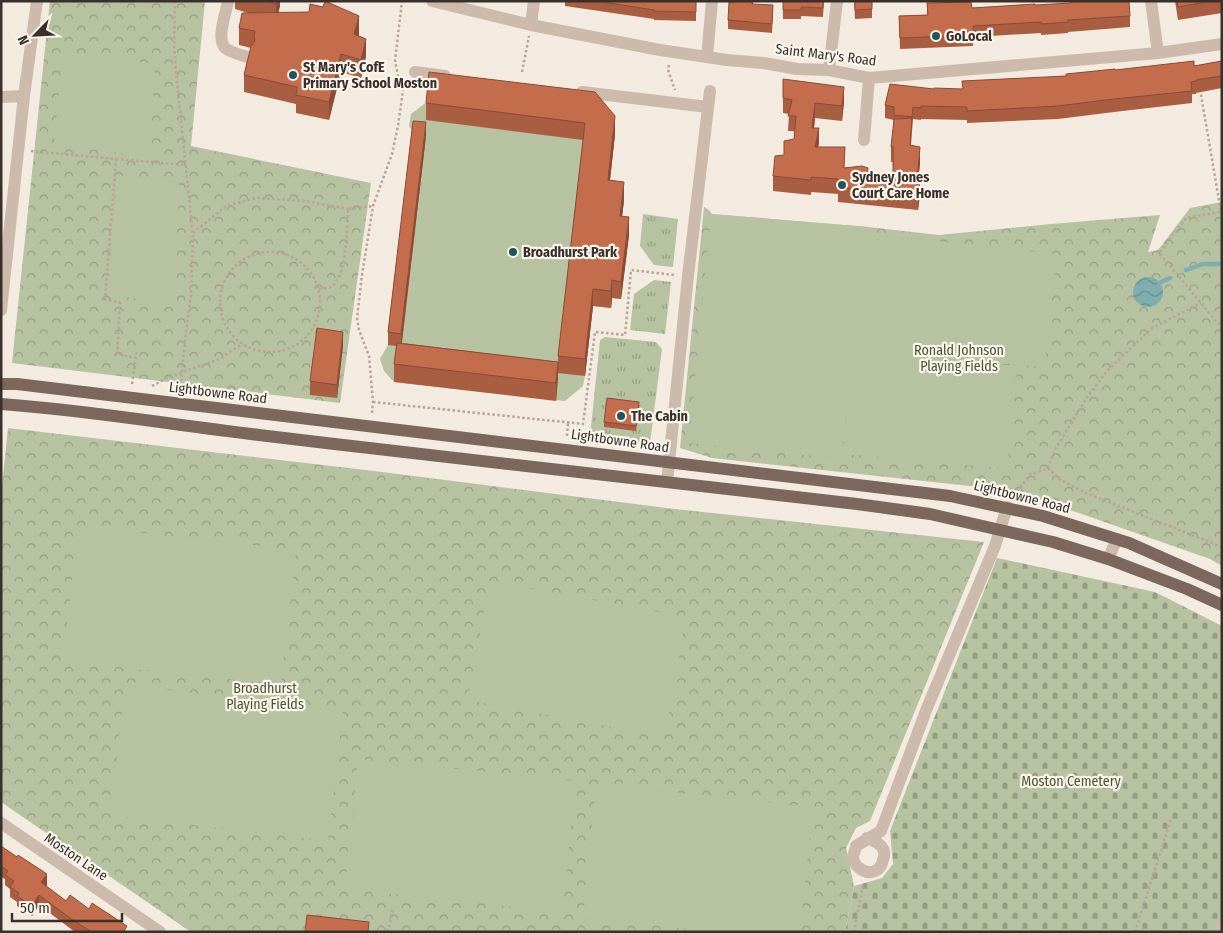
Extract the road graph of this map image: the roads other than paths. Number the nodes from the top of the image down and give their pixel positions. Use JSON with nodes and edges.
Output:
{"nodes":[{"id":1,"x":37,"y":1,"type":"edge"},
{"id":2,"x":228,"y":1,"type":"edge"},
{"id":3,"x":432,"y":1,"type":"edge"},
{"id":4,"x":534,"y":1,"type":"edge"},
{"id":5,"x":712,"y":1,"type":"edge"},
{"id":6,"x":837,"y":1,"type":"edge"},
{"id":7,"x":1151,"y":1,"type":"edge"},
{"id":8,"x":531,"y":25,"type":"junction"},
{"id":9,"x":1222,"y":44,"type":"edge"},
{"id":10,"x":1158,"y":53,"type":"junction"},
{"id":11,"x":247,"y":57,"type":"edge"},
{"id":12,"x":707,"y":57,"type":"junction"},
{"id":13,"x":829,"y":70,"type":"junction"},
{"id":14,"x":415,"y":72,"type":"dead end"},
{"id":15,"x":454,"y":77,"type":"edge"},
{"id":16,"x":869,"y":78,"type":"junction"},
{"id":17,"x":572,"y":91,"type":"edge"},
{"id":18,"x":710,"y":91,"type":"dead end"},
{"id":19,"x":24,"y":96,"type":"junction"},
{"id":20,"x":1,"y":98,"type":"edge"},
{"id":21,"x":708,"y":108,"type":"junction"},
{"id":22,"x":864,"y":140,"type":"dead end"},
{"id":23,"x":1,"y":310,"type":"edge"},
{"id":24,"x":1,"y":384,"type":"edge"},
{"id":25,"x":1,"y":404,"type":"edge"},
{"id":26,"x":669,"y":463,"type":"junction"},
{"id":27,"x":667,"y":482,"type":"junction"},
{"id":28,"x":1007,"y":507,"type":"junction"},
{"id":29,"x":1001,"y":530,"type":"junction"},
{"id":30,"x":1117,"y":539,"type":"junction"},
{"id":31,"x":1108,"y":559,"type":"junction"},
{"id":32,"x":1222,"y":584,"type":"edge"},
{"id":33,"x":1222,"y":605,"type":"edge"},
{"id":34,"x":1,"y":823,"type":"edge"},
{"id":35,"x":881,"y":831,"type":"junction"},
{"id":36,"x":867,"y":838,"type":"junction"},
{"id":37,"x":881,"y":845,"type":"junction"},
{"id":38,"x":1222,"y":926,"type":"edge"},
{"id":39,"x":160,"y":932,"type":"edge"},
{"id":40,"x":1220,"y":932,"type":"edge"}],
"edges":[{"from":1,"to":19,"type":"street"},
{"from":2,"to":11,"type":"street"},
{"from":3,"to":8,"type":"street","name":"Saint Mary's Road"},
{"from":4,"to":8,"type":"street"},
{"from":5,"to":12,"type":"street"},
{"from":6,"to":13,"type":"street"},
{"from":7,"to":10,"type":"street"},
{"from":8,"to":12,"type":"street","name":"Saint Mary's Road"},
{"from":9,"to":10,"type":"street","name":"Saint Mary's Road"},
{"from":10,"to":16,"type":"street","name":"Saint Mary's Road"},
{"from":12,"to":13,"type":"street","name":"Saint Mary's Road"},
{"from":13,"to":16,"type":"street","name":"Saint Mary's Road"},
{"from":14,"to":15,"type":"street"},
{"from":16,"to":22,"type":"street"},
{"from":17,"to":21,"type":"street"},
{"from":18,"to":21,"type":"street"},
{"from":19,"to":20,"type":"street"},
{"from":19,"to":23,"type":"street"},
{"from":21,"to":26,"type":"street"},
{"from":24,"to":26,"type":"main road","name":"Lightbowne Road"},
{"from":25,"to":27,"type":"main road"},
{"from":26,"to":27,"type":"street"},
{"from":26,"to":28,"type":"main road","name":"Lightbowne Road"},
{"from":27,"to":29,"type":"main road"},
{"from":28,"to":29,"type":"street"},
{"from":28,"to":30,"type":"main road","name":"Lightbowne Road"},
{"from":29,"to":31,"type":"main road"},
{"from":29,"to":35,"type":"street"},
{"from":30,"to":31,"type":"street"},
{"from":30,"to":32,"type":"main road","name":"Lightbowne Road"},
{"from":31,"to":33,"type":"main road"},
{"from":34,"to":39,"type":"street","name":"Moston Lane"},
{"from":35,"to":36,"type":"street"},
{"from":35,"to":37,"type":"street"},
{"from":36,"to":37,"type":"street"},
{"from":36,"to":37,"type":"street"},
{"from":38,"to":40,"type":"street"}]}
